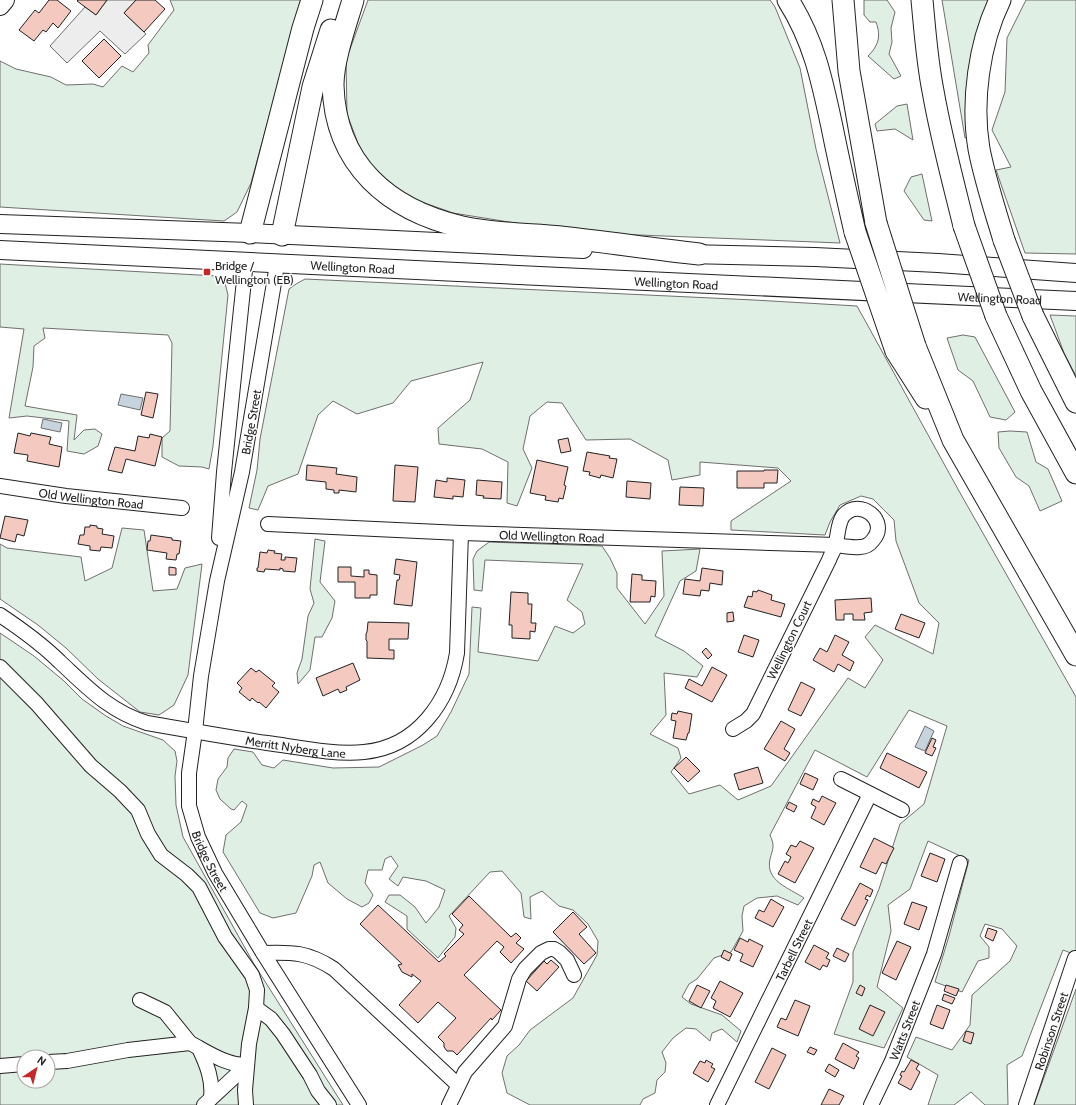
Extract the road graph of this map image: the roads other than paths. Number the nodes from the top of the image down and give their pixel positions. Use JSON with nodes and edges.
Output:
{"nodes":[{"id":1,"x":5,"y":0,"type":"edge"},
{"id":2,"x":312,"y":0,"type":"edge"},
{"id":3,"x":345,"y":0,"type":"edge"},
{"id":4,"x":353,"y":0,"type":"edge"},
{"id":5,"x":788,"y":0,"type":"edge"},
{"id":6,"x":843,"y":0,"type":"edge"},
{"id":7,"x":922,"y":0,"type":"edge"},
{"id":8,"x":1000,"y":0,"type":"edge"},
{"id":9,"x":0,"y":6,"type":"edge"},
{"id":10,"x":0,"y":224,"type":"edge"},
{"id":11,"x":250,"y":233,"type":"junction"},
{"id":12,"x":282,"y":235,"type":"junction"},
{"id":13,"x":0,"y":250,"type":"edge"},
{"id":14,"x":699,"y":254,"type":"junction"},
{"id":15,"x":246,"y":262,"type":"junction"},
{"id":16,"x":277,"y":262,"type":"junction"},
{"id":17,"x":1076,"y":273,"type":"edge"},
{"id":18,"x":1076,"y":301,"type":"edge"},
{"id":19,"x":905,"y":348,"type":"junction"},
{"id":20,"x":1076,"y":402,"type":"edge"},
{"id":21,"x":1076,"y":473,"type":"edge"},
{"id":22,"x":0,"y":486,"type":"edge"},
{"id":23,"x":182,"y":508,"type":"dead end"},
{"id":24,"x":268,"y":524,"type":"dead end"},
{"id":25,"x":461,"y":533,"type":"junction"},
{"id":26,"x":836,"y":545,"type":"joint"},
{"id":27,"x":217,"y":581,"type":"junction"},
{"id":28,"x":0,"y":614,"type":"edge"},
{"id":29,"x":1076,"y":655,"type":"edge"},
{"id":30,"x":0,"y":667,"type":"edge"},
{"id":31,"x":733,"y":729,"type":"dead end"},
{"id":32,"x":195,"y":731,"type":"junction"},
{"id":33,"x":841,"y":779,"type":"dead end"},
{"id":34,"x":870,"y":794,"type":"junction"},
{"id":35,"x":902,"y":810,"type":"dead end"},
{"id":36,"x":960,"y":863,"type":"dead end"},
{"id":37,"x":263,"y":953,"type":"junction"},
{"id":38,"x":1075,"y":958,"type":"dead end"},
{"id":39,"x":574,"y":975,"type":"dead end"},
{"id":40,"x":140,"y":1000,"type":"dead end"},
{"id":41,"x":256,"y":1008,"type":"junction"},
{"id":42,"x":195,"y":1046,"type":"junction"},
{"id":43,"x":56,"y":1062,"type":"edge"},
{"id":44,"x":16,"y":1065,"type":"edge"},
{"id":45,"x":247,"y":1065,"type":"junction"},
{"id":46,"x":0,"y":1066,"type":"edge"},
{"id":47,"x":458,"y":1085,"type":"junction"},
{"id":48,"x":208,"y":1102,"type":"edge"},
{"id":49,"x":246,"y":1105,"type":"edge"},
{"id":50,"x":329,"y":1105,"type":"edge"},
{"id":51,"x":359,"y":1105,"type":"edge"},
{"id":52,"x":449,"y":1105,"type":"edge"},
{"id":53,"x":717,"y":1105,"type":"edge"},
{"id":54,"x":871,"y":1105,"type":"edge"},
{"id":55,"x":1026,"y":1105,"type":"edge"}],
"edges":[{"from":1,"to":9,"type":"main road"},
{"from":2,"to":11,"type":"highway"},
{"from":3,"to":12,"type":"highway"},
{"from":4,"to":14,"type":"highway"},
{"from":5,"to":19,"type":"highway","bridge":true},
{"from":6,"to":19,"type":"highway","bridge":true},
{"from":7,"to":21,"type":"highway","bridge":true},
{"from":8,"to":20,"type":"highway","bridge":true},
{"from":10,"to":11,"type":"main road"},
{"from":11,"to":12,"type":"main road"},
{"from":11,"to":15,"type":"main road","name":"Bridge Street"},
{"from":12,"to":14,"type":"main road"},
{"from":12,"to":16,"type":"main road","name":"Bridge Street"},
{"from":13,"to":15,"type":"main road"},
{"from":14,"to":17,"type":"main road"},
{"from":15,"to":16,"type":"main road"},
{"from":15,"to":27,"type":"street","name":"Bridge Street"},
{"from":16,"to":18,"type":"main road","name":"Wellington Road"},
{"from":16,"to":27,"type":"street","name":"Bridge Street"},
{"from":19,"to":29,"type":"highway"},
{"from":22,"to":23,"type":"street","name":"Old Wellington Road"},
{"from":24,"to":25,"type":"street","name":"Old Wellington Road"},
{"from":25,"to":26,"type":"street","name":"Old Wellington Road"},
{"from":25,"to":32,"type":"street","name":"Merritt Nyberg Lane"},
{"from":26,"to":31,"type":"street","name":"Wellington Court"},
{"from":27,"to":32,"type":"street","name":"Bridge Street"},
{"from":28,"to":32,"type":"street","name":"Merritt Nyberg Lane"},
{"from":30,"to":41,"type":"street"},
{"from":32,"to":37,"type":"street","name":"Bridge Street"},
{"from":33,"to":34,"type":"street"},
{"from":34,"to":35,"type":"street"},
{"from":34,"to":53,"type":"street","name":"Tarbell Street"},
{"from":36,"to":54,"type":"street","name":"Watts Street"},
{"from":37,"to":47,"type":"street"},
{"from":37,"to":51,"type":"street","name":"Bridge Street"},
{"from":38,"to":55,"type":"street","name":"Robinson Street"},
{"from":39,"to":47,"type":"street"},
{"from":40,"to":42,"type":"street"},
{"from":41,"to":45,"type":"street"},
{"from":41,"to":50,"type":"street"},
{"from":42,"to":43,"type":"street"},
{"from":42,"to":45,"type":"street"},
{"from":42,"to":48,"type":"street"},
{"from":44,"to":46,"type":"street"},
{"from":45,"to":48,"type":"street"},
{"from":45,"to":49,"type":"street"},
{"from":47,"to":52,"type":"street"}]}
